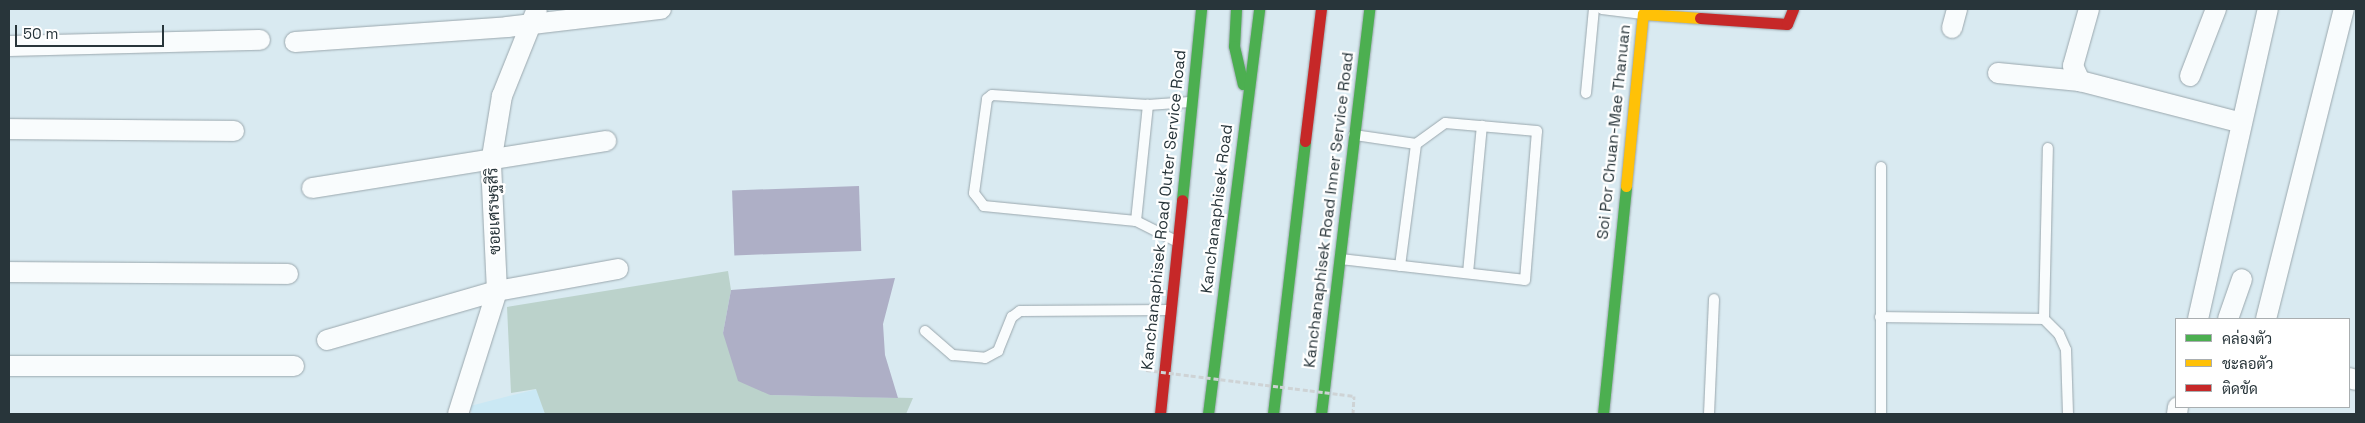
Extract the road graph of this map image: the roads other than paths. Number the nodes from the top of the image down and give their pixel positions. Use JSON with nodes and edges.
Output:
{"nodes":[{"id":1,"x":661,"y":9,"type":"edge"},
{"id":2,"x":1201,"y":9,"type":"edge"},
{"id":3,"x":1236,"y":9,"type":"edge"},
{"id":4,"x":1259,"y":9,"type":"edge"},
{"id":5,"x":1321,"y":9,"type":"edge"},
{"id":6,"x":1369,"y":9,"type":"edge"},
{"id":7,"x":1594,"y":9,"type":"edge"},
{"id":8,"x":1602,"y":9,"type":"edge"},
{"id":9,"x":1793,"y":9,"type":"edge"},
{"id":10,"x":2088,"y":9,"type":"edge"},
{"id":11,"x":2216,"y":9,"type":"edge"},
{"id":12,"x":2268,"y":9,"type":"edge"},
{"id":13,"x":2344,"y":9,"type":"edge"},
{"id":14,"x":1643,"y":14,"type":"junction"},
{"id":15,"x":533,"y":16,"type":"edge"},
{"id":16,"x":260,"y":40,"type":"dead end"},
{"id":17,"x":295,"y":42,"type":"dead end"},
{"id":18,"x":9,"y":46,"type":"edge"},
{"id":19,"x":1998,"y":73,"type":"dead end"},
{"id":20,"x":2190,"y":76,"type":"dead end"},
{"id":21,"x":2080,"y":81,"type":"junction"},
{"id":22,"x":1586,"y":93,"type":"dead end"},
{"id":23,"x":1247,"y":97,"type":"junction"},
{"id":24,"x":1194,"y":101,"type":"junction"},
{"id":25,"x":1148,"y":105,"type":"junction"},
{"id":26,"x":2242,"y":123,"type":"junction"},
{"id":27,"x":1482,"y":126,"type":"junction"},
{"id":28,"x":9,"y":129,"type":"edge"},
{"id":29,"x":234,"y":131,"type":"dead end"},
{"id":30,"x":1353,"y":135,"type":"junction"},
{"id":31,"x":606,"y":141,"type":"dead end"},
{"id":32,"x":1416,"y":144,"type":"junction"},
{"id":33,"x":2048,"y":148,"type":"dead end"},
{"id":34,"x":491,"y":163,"type":"junction"},
{"id":35,"x":1881,"y":167,"type":"dead end"},
{"id":36,"x":312,"y":188,"type":"dead end"},
{"id":37,"x":1136,"y":221,"type":"junction"},
{"id":38,"x":1179,"y":242,"type":"junction"},
{"id":39,"x":1340,"y":258,"type":"junction"},
{"id":40,"x":1400,"y":266,"type":"junction"},
{"id":41,"x":618,"y":269,"type":"dead end"},
{"id":42,"x":9,"y":272,"type":"edge"},
{"id":43,"x":1468,"y":273,"type":"junction"},
{"id":44,"x":288,"y":274,"type":"dead end"},
{"id":45,"x":2242,"y":279,"type":"dead end"},
{"id":46,"x":497,"y":292,"type":"junction"},
{"id":47,"x":1714,"y":299,"type":"dead end"},
{"id":48,"x":1171,"y":310,"type":"junction"},
{"id":49,"x":1880,"y":317,"type":"junction"},
{"id":50,"x":2198,"y":318,"type":"edge"},
{"id":51,"x":2228,"y":318,"type":"edge"},
{"id":52,"x":2266,"y":318,"type":"edge"},
{"id":53,"x":2044,"y":319,"type":"junction"},
{"id":54,"x":925,"y":331,"type":"dead end"},
{"id":55,"x":326,"y":340,"type":"dead end"},
{"id":56,"x":9,"y":366,"type":"edge"},
{"id":57,"x":294,"y":366,"type":"dead end"},
{"id":58,"x":458,"y":414,"type":"edge"},
{"id":59,"x":1160,"y":414,"type":"edge"},
{"id":60,"x":1208,"y":414,"type":"edge"},
{"id":61,"x":1273,"y":414,"type":"edge"},
{"id":62,"x":1321,"y":414,"type":"edge"},
{"id":63,"x":1602,"y":414,"type":"edge"},
{"id":64,"x":1709,"y":414,"type":"edge"},
{"id":65,"x":1881,"y":414,"type":"edge"},
{"id":66,"x":2068,"y":414,"type":"edge"}],
"edges":[{"from":1,"to":15,"type":"street"},
{"from":2,"to":24,"type":"main road","name":"Kanchanaphisek Road Outer Service Road"},
{"from":3,"to":23,"type":"main road"},
{"from":4,"to":23,"type":"main road","name":"Kanchanaphisek Road"},
{"from":5,"to":61,"type":"main road"},
{"from":6,"to":30,"type":"main road","name":"Kanchanaphisek Road Inner Service Road"},
{"from":7,"to":22,"type":"lane"},
{"from":8,"to":14,"type":"lane"},
{"from":9,"to":14,"type":"main road","name":"Soi Por Chuan-Mae Thanuan"},
{"from":10,"to":21,"type":"street"},
{"from":11,"to":20,"type":"street"},
{"from":12,"to":26,"type":"street"},
{"from":13,"to":52,"type":"street"},
{"from":14,"to":63,"type":"main road","name":"Soi Por Chuan-Mae Thanuan"},
{"from":15,"to":17,"type":"street"},
{"from":15,"to":34,"type":"street","name":"ซอยเศรษฐสิริ"},
{"from":16,"to":18,"type":"street"},
{"from":19,"to":21,"type":"street"},
{"from":21,"to":26,"type":"street"},
{"from":23,"to":60,"type":"main road","name":"Kanchanaphisek Road"},
{"from":24,"to":25,"type":"lane"},
{"from":24,"to":38,"type":"main road","name":"Kanchanaphisek Road Outer Service Road"},
{"from":25,"to":37,"type":"lane"},
{"from":25,"to":37,"type":"lane"},
{"from":26,"to":50,"type":"street"},
{"from":27,"to":32,"type":"lane"},
{"from":27,"to":43,"type":"lane"},
{"from":27,"to":43,"type":"lane"},
{"from":28,"to":29,"type":"street"},
{"from":30,"to":32,"type":"lane"},
{"from":30,"to":39,"type":"main road","name":"Kanchanaphisek Road Inner Service Road"},
{"from":31,"to":34,"type":"street"},
{"from":32,"to":40,"type":"lane"},
{"from":33,"to":53,"type":"lane"},
{"from":34,"to":36,"type":"street"},
{"from":34,"to":46,"type":"street","name":"ซอยเศรษฐสิริ"},
{"from":35,"to":49,"type":"lane"},
{"from":37,"to":38,"type":"lane"},
{"from":38,"to":48,"type":"main road","name":"Kanchanaphisek Road Outer Service Road"},
{"from":39,"to":40,"type":"lane"},
{"from":39,"to":62,"type":"main road","name":"Kanchanaphisek Road Inner Service Road"},
{"from":40,"to":43,"type":"lane"},
{"from":41,"to":46,"type":"street"},
{"from":42,"to":44,"type":"street"},
{"from":45,"to":51,"type":"street"},
{"from":46,"to":55,"type":"street"},
{"from":46,"to":58,"type":"street","name":"ซอยเศรษฐสิริ"},
{"from":47,"to":64,"type":"lane"},
{"from":48,"to":54,"type":"lane"},
{"from":48,"to":59,"type":"main road","name":"Kanchanaphisek Road Outer Service Road"},
{"from":49,"to":53,"type":"lane"},
{"from":49,"to":65,"type":"lane"},
{"from":53,"to":66,"type":"lane"},
{"from":56,"to":57,"type":"street"}]}
